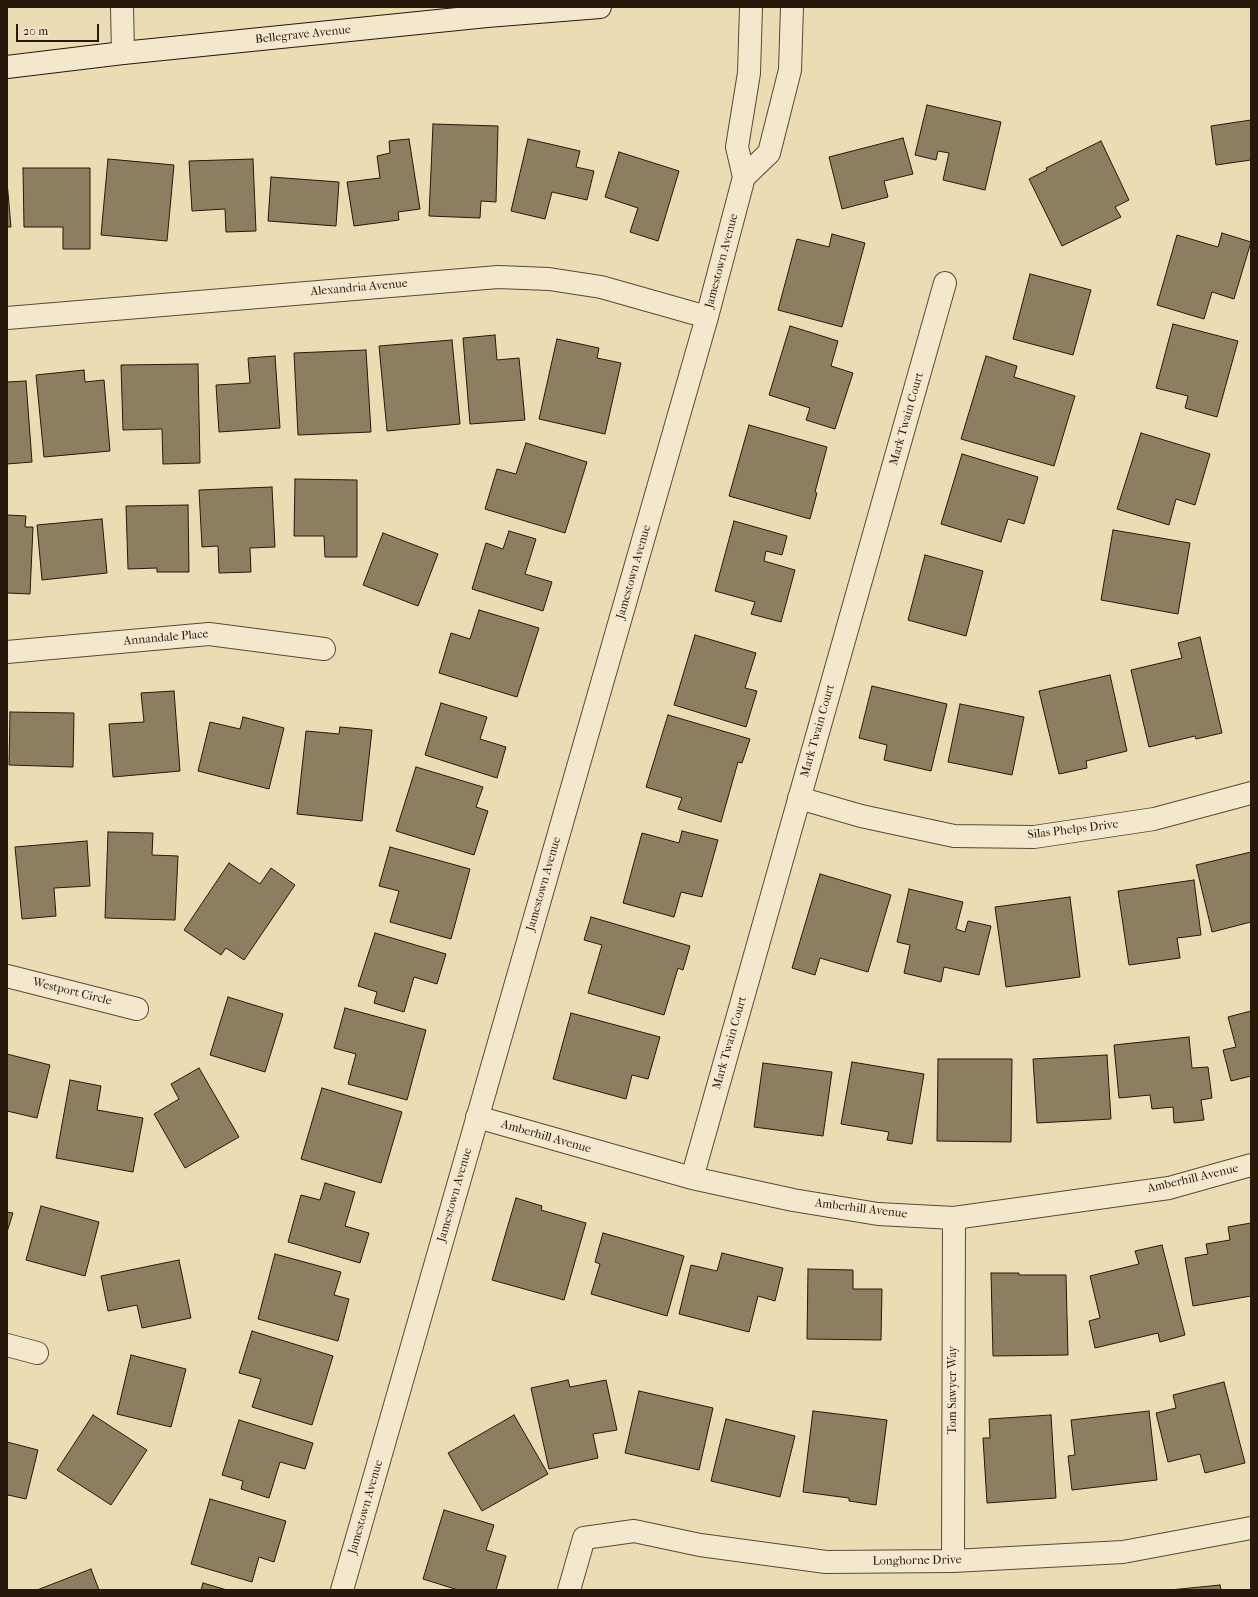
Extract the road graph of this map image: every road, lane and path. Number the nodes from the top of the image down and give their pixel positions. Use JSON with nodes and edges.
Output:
{"nodes":[{"id":1,"x":122,"y":7,"type":"edge"},
{"id":2,"x":600,"y":7,"type":"edge"},
{"id":3,"x":751,"y":7,"type":"edge"},
{"id":4,"x":792,"y":7,"type":"edge"},
{"id":5,"x":123,"y":53,"type":"junction"},
{"id":6,"x":7,"y":67,"type":"edge"},
{"id":7,"x":744,"y":177,"type":"junction"},
{"id":8,"x":945,"y":283,"type":"dead end"},
{"id":9,"x":707,"y":317,"type":"junction"},
{"id":10,"x":7,"y":318,"type":"edge"},
{"id":11,"x":324,"y":649,"type":"dead end"},
{"id":12,"x":7,"y":652,"type":"edge"},
{"id":13,"x":1251,"y":793,"type":"edge"},
{"id":14,"x":799,"y":798,"type":"junction"},
{"id":15,"x":7,"y":976,"type":"edge"},
{"id":16,"x":137,"y":1009,"type":"dead end"},
{"id":17,"x":477,"y":1117,"type":"junction"},
{"id":18,"x":1251,"y":1166,"type":"edge"},
{"id":19,"x":692,"y":1178,"type":"junction"},
{"id":20,"x":954,"y":1218,"type":"junction"},
{"id":21,"x":7,"y":1345,"type":"edge"},
{"id":22,"x":37,"y":1354,"type":"dead end"},
{"id":23,"x":1251,"y":1528,"type":"edge"},
{"id":24,"x":953,"y":1561,"type":"junction"},
{"id":25,"x":342,"y":1590,"type":"edge"},
{"id":26,"x":569,"y":1590,"type":"edge"}],
"edges":[{"from":1,"to":5,"type":"street"},
{"from":2,"to":5,"type":"street","name":"Bellegrave Avenue"},
{"from":3,"to":7,"type":"street","name":"Jamestown Avenue"},
{"from":4,"to":7,"type":"street"},
{"from":5,"to":6,"type":"street","name":"Bellegrave Avenue"},
{"from":7,"to":9,"type":"street","name":"Jamestown Avenue"},
{"from":8,"to":14,"type":"street","name":"Mark Twain Court"},
{"from":9,"to":10,"type":"street","name":"Alexandria Avenue"},
{"from":9,"to":17,"type":"street","name":"Jamestown Avenue"},
{"from":11,"to":12,"type":"street","name":"Annandale Place"},
{"from":13,"to":14,"type":"street","name":"Silas Phelps Drive"},
{"from":14,"to":19,"type":"street","name":"Mark Twain Court"},
{"from":15,"to":16,"type":"street","name":"Westport Circle"},
{"from":17,"to":19,"type":"street","name":"Amberhill Avenue"},
{"from":17,"to":25,"type":"street","name":"Jamestown Avenue"},
{"from":18,"to":20,"type":"street","name":"Amberhill Avenue"},
{"from":19,"to":20,"type":"street","name":"Amberhill Avenue"},
{"from":20,"to":24,"type":"street","name":"Tom Sawyer Way"},
{"from":21,"to":22,"type":"street"},
{"from":23,"to":24,"type":"street","name":"Longhorne Drive"},
{"from":24,"to":26,"type":"street","name":"Longhorne Drive"}]}
